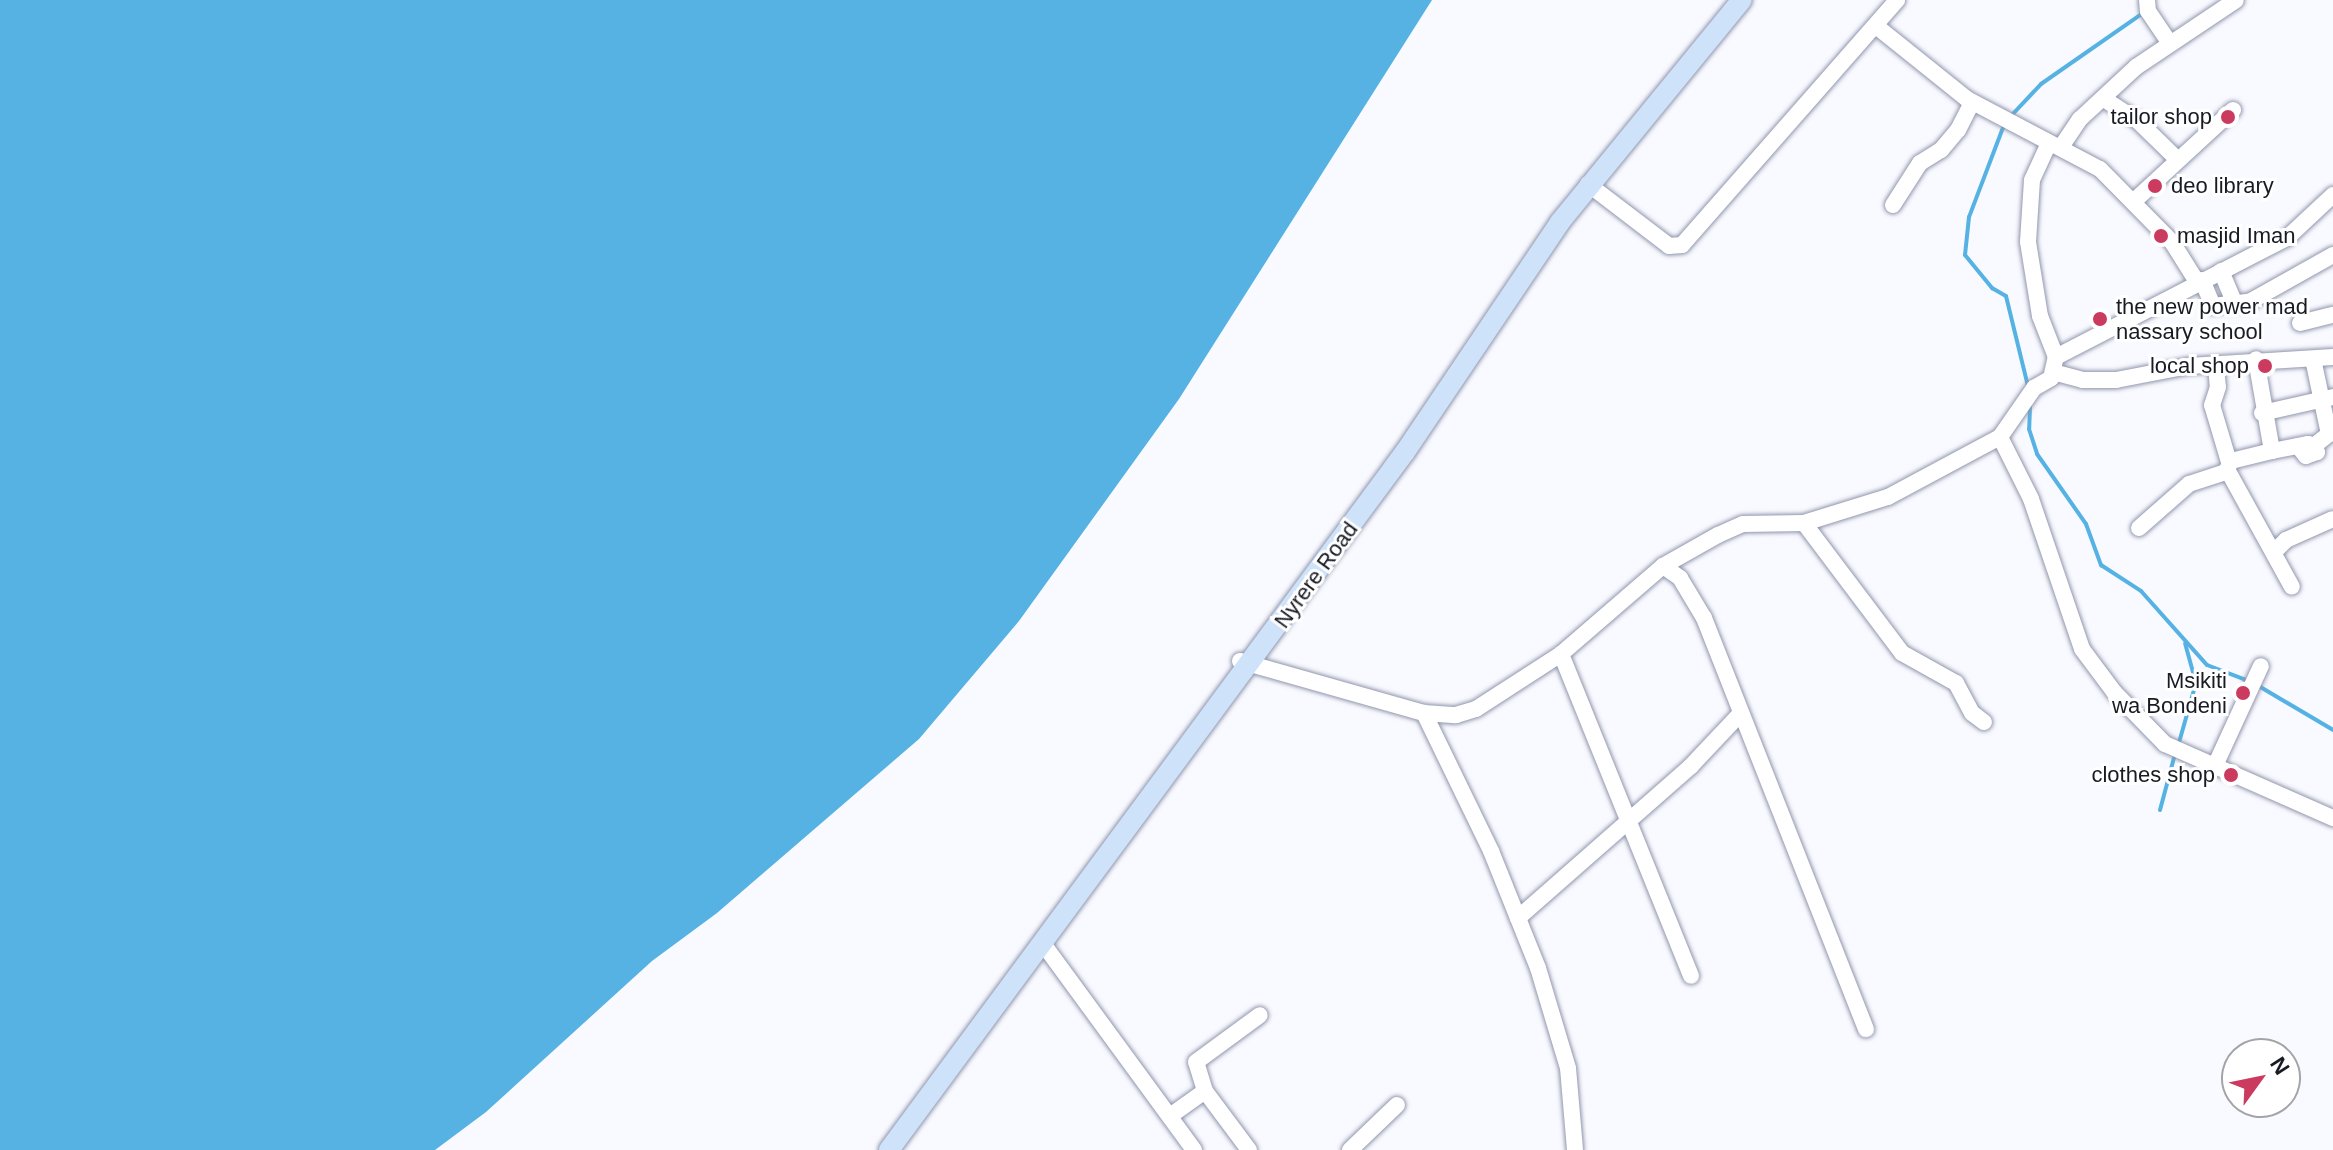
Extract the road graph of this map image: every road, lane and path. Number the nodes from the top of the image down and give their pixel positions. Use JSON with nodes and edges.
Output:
{"nodes":[{"id":1,"x":1726,"y":0,"type":"edge"},
{"id":2,"x":1742,"y":0,"type":"edge"},
{"id":3,"x":1897,"y":0,"type":"edge"},
{"id":4,"x":2236,"y":0,"type":"edge"},
{"id":5,"x":2147,"y":5,"type":"edge"},
{"id":6,"x":1876,"y":26,"type":"junction"},
{"id":7,"x":2168,"y":41,"type":"junction"},
{"id":8,"x":2104,"y":99,"type":"junction"},
{"id":9,"x":1972,"y":102,"type":"junction"},
{"id":10,"x":2233,"y":110,"type":"dead end"},
{"id":11,"x":2055,"y":145,"type":"junction"},
{"id":12,"x":2178,"y":160,"type":"junction"},
{"id":13,"x":1588,"y":184,"type":"junction"},
{"id":14,"x":2333,"y":195,"type":"edge"},
{"id":15,"x":2133,"y":202,"type":"junction"},
{"id":16,"x":1893,"y":205,"type":"dead end"},
{"id":17,"x":2333,"y":255,"type":"edge"},
{"id":18,"x":2221,"y":271,"type":"junction"},
{"id":19,"x":2200,"y":281,"type":"junction"},
{"id":20,"x":2235,"y":304,"type":"junction"},
{"id":21,"x":2333,"y":315,"type":"edge"},
{"id":22,"x":2300,"y":323,"type":"dead end"},
{"id":23,"x":2333,"y":357,"type":"edge"},
{"id":24,"x":2256,"y":359,"type":"junction"},
{"id":25,"x":2313,"y":359,"type":"junction"},
{"id":26,"x":2055,"y":365,"type":"junction"},
{"id":27,"x":2216,"y":366,"type":"junction"},
{"id":28,"x":2327,"y":398,"type":"edge"},
{"id":29,"x":2262,"y":413,"type":"junction"},
{"id":30,"x":2000,"y":437,"type":"junction"},
{"id":31,"x":2272,"y":451,"type":"junction"},
{"id":32,"x":2229,"y":466,"type":"junction"},
{"id":33,"x":2333,"y":519,"type":"edge"},
{"id":34,"x":1804,"y":523,"type":"junction"},
{"id":35,"x":2139,"y":528,"type":"dead end"},
{"id":36,"x":2276,"y":550,"type":"junction"},
{"id":37,"x":1663,"y":566,"type":"junction"},
{"id":38,"x":2292,"y":587,"type":"dead end"},
{"id":39,"x":1561,"y":654,"type":"junction"},
{"id":40,"x":1246,"y":662,"type":"junction"},
{"id":41,"x":2261,"y":666,"type":"dead end"},
{"id":42,"x":1424,"y":713,"type":"junction"},
{"id":43,"x":1740,"y":714,"type":"junction"},
{"id":44,"x":1984,"y":722,"type":"dead end"},
{"id":45,"x":2214,"y":768,"type":"junction"},
{"id":46,"x":2333,"y":818,"type":"edge"},
{"id":47,"x":1626,"y":820,"type":"junction"},
{"id":48,"x":1518,"y":918,"type":"junction"},
{"id":49,"x":1044,"y":945,"type":"junction"},
{"id":50,"x":1691,"y":976,"type":"dead end"},
{"id":51,"x":1260,"y":1015,"type":"dead end"},
{"id":52,"x":1866,"y":1029,"type":"dead end"},
{"id":53,"x":1205,"y":1091,"type":"junction"},
{"id":54,"x":1397,"y":1105,"type":"dead end"},
{"id":55,"x":1170,"y":1116,"type":"junction"},
{"id":56,"x":877,"y":1150,"type":"edge"},
{"id":57,"x":889,"y":1150,"type":"edge"},
{"id":58,"x":1194,"y":1150,"type":"edge"},
{"id":59,"x":1249,"y":1150,"type":"edge"},
{"id":60,"x":1350,"y":1150,"type":"edge"},
{"id":61,"x":1575,"y":1150,"type":"edge"}],
"edges":[{"from":1,"to":40,"type":"main road","name":"Nyrere Road"},
{"from":2,"to":13,"type":"main road","name":"Nyrere Road"},
{"from":3,"to":6,"type":"street"},
{"from":4,"to":7,"type":"street"},
{"from":5,"to":7,"type":"street"},
{"from":6,"to":9,"type":"street"},
{"from":6,"to":13,"type":"street"},
{"from":7,"to":8,"type":"street"},
{"from":8,"to":11,"type":"street"},
{"from":8,"to":12,"type":"street"},
{"from":9,"to":11,"type":"street"},
{"from":9,"to":16,"type":"street"},
{"from":10,"to":12,"type":"street"},
{"from":11,"to":15,"type":"street"},
{"from":11,"to":26,"type":"street"},
{"from":12,"to":15,"type":"street"},
{"from":13,"to":40,"type":"main road","name":"Nyrere Road"},
{"from":14,"to":18,"type":"street"},
{"from":15,"to":19,"type":"street"},
{"from":17,"to":20,"type":"street"},
{"from":18,"to":19,"type":"street"},
{"from":18,"to":20,"type":"street"},
{"from":19,"to":20,"type":"street"},
{"from":19,"to":26,"type":"street"},
{"from":21,"to":22,"type":"street"},
{"from":23,"to":25,"type":"street"},
{"from":24,"to":25,"type":"street"},
{"from":24,"to":27,"type":"street"},
{"from":24,"to":29,"type":"street"},
{"from":25,"to":28,"type":"street"},
{"from":26,"to":27,"type":"street"},
{"from":26,"to":30,"type":"street"},
{"from":27,"to":32,"type":"street"},
{"from":28,"to":29,"type":"street"},
{"from":28,"to":31,"type":"street"},
{"from":29,"to":31,"type":"street"},
{"from":30,"to":34,"type":"street"},
{"from":30,"to":45,"type":"street"},
{"from":31,"to":32,"type":"street"},
{"from":32,"to":35,"type":"street"},
{"from":32,"to":36,"type":"street"},
{"from":33,"to":36,"type":"street"},
{"from":34,"to":37,"type":"street"},
{"from":34,"to":44,"type":"street"},
{"from":36,"to":38,"type":"street"},
{"from":37,"to":39,"type":"street"},
{"from":37,"to":43,"type":"street"},
{"from":39,"to":42,"type":"street"},
{"from":39,"to":47,"type":"street"},
{"from":40,"to":42,"type":"street"},
{"from":40,"to":49,"type":"main road","name":"Nyrere Road"},
{"from":40,"to":56,"type":"main road","name":"Nyrere Road"},
{"from":41,"to":45,"type":"street"},
{"from":42,"to":48,"type":"street"},
{"from":43,"to":47,"type":"street"},
{"from":43,"to":52,"type":"street"},
{"from":45,"to":46,"type":"street"},
{"from":47,"to":48,"type":"street"},
{"from":47,"to":50,"type":"street"},
{"from":48,"to":61,"type":"street"},
{"from":49,"to":55,"type":"street"},
{"from":49,"to":57,"type":"main road","name":"Nyrere Road"},
{"from":51,"to":53,"type":"street"},
{"from":53,"to":55,"type":"street"},
{"from":53,"to":59,"type":"street"},
{"from":54,"to":60,"type":"street"},
{"from":55,"to":58,"type":"street"}]}
